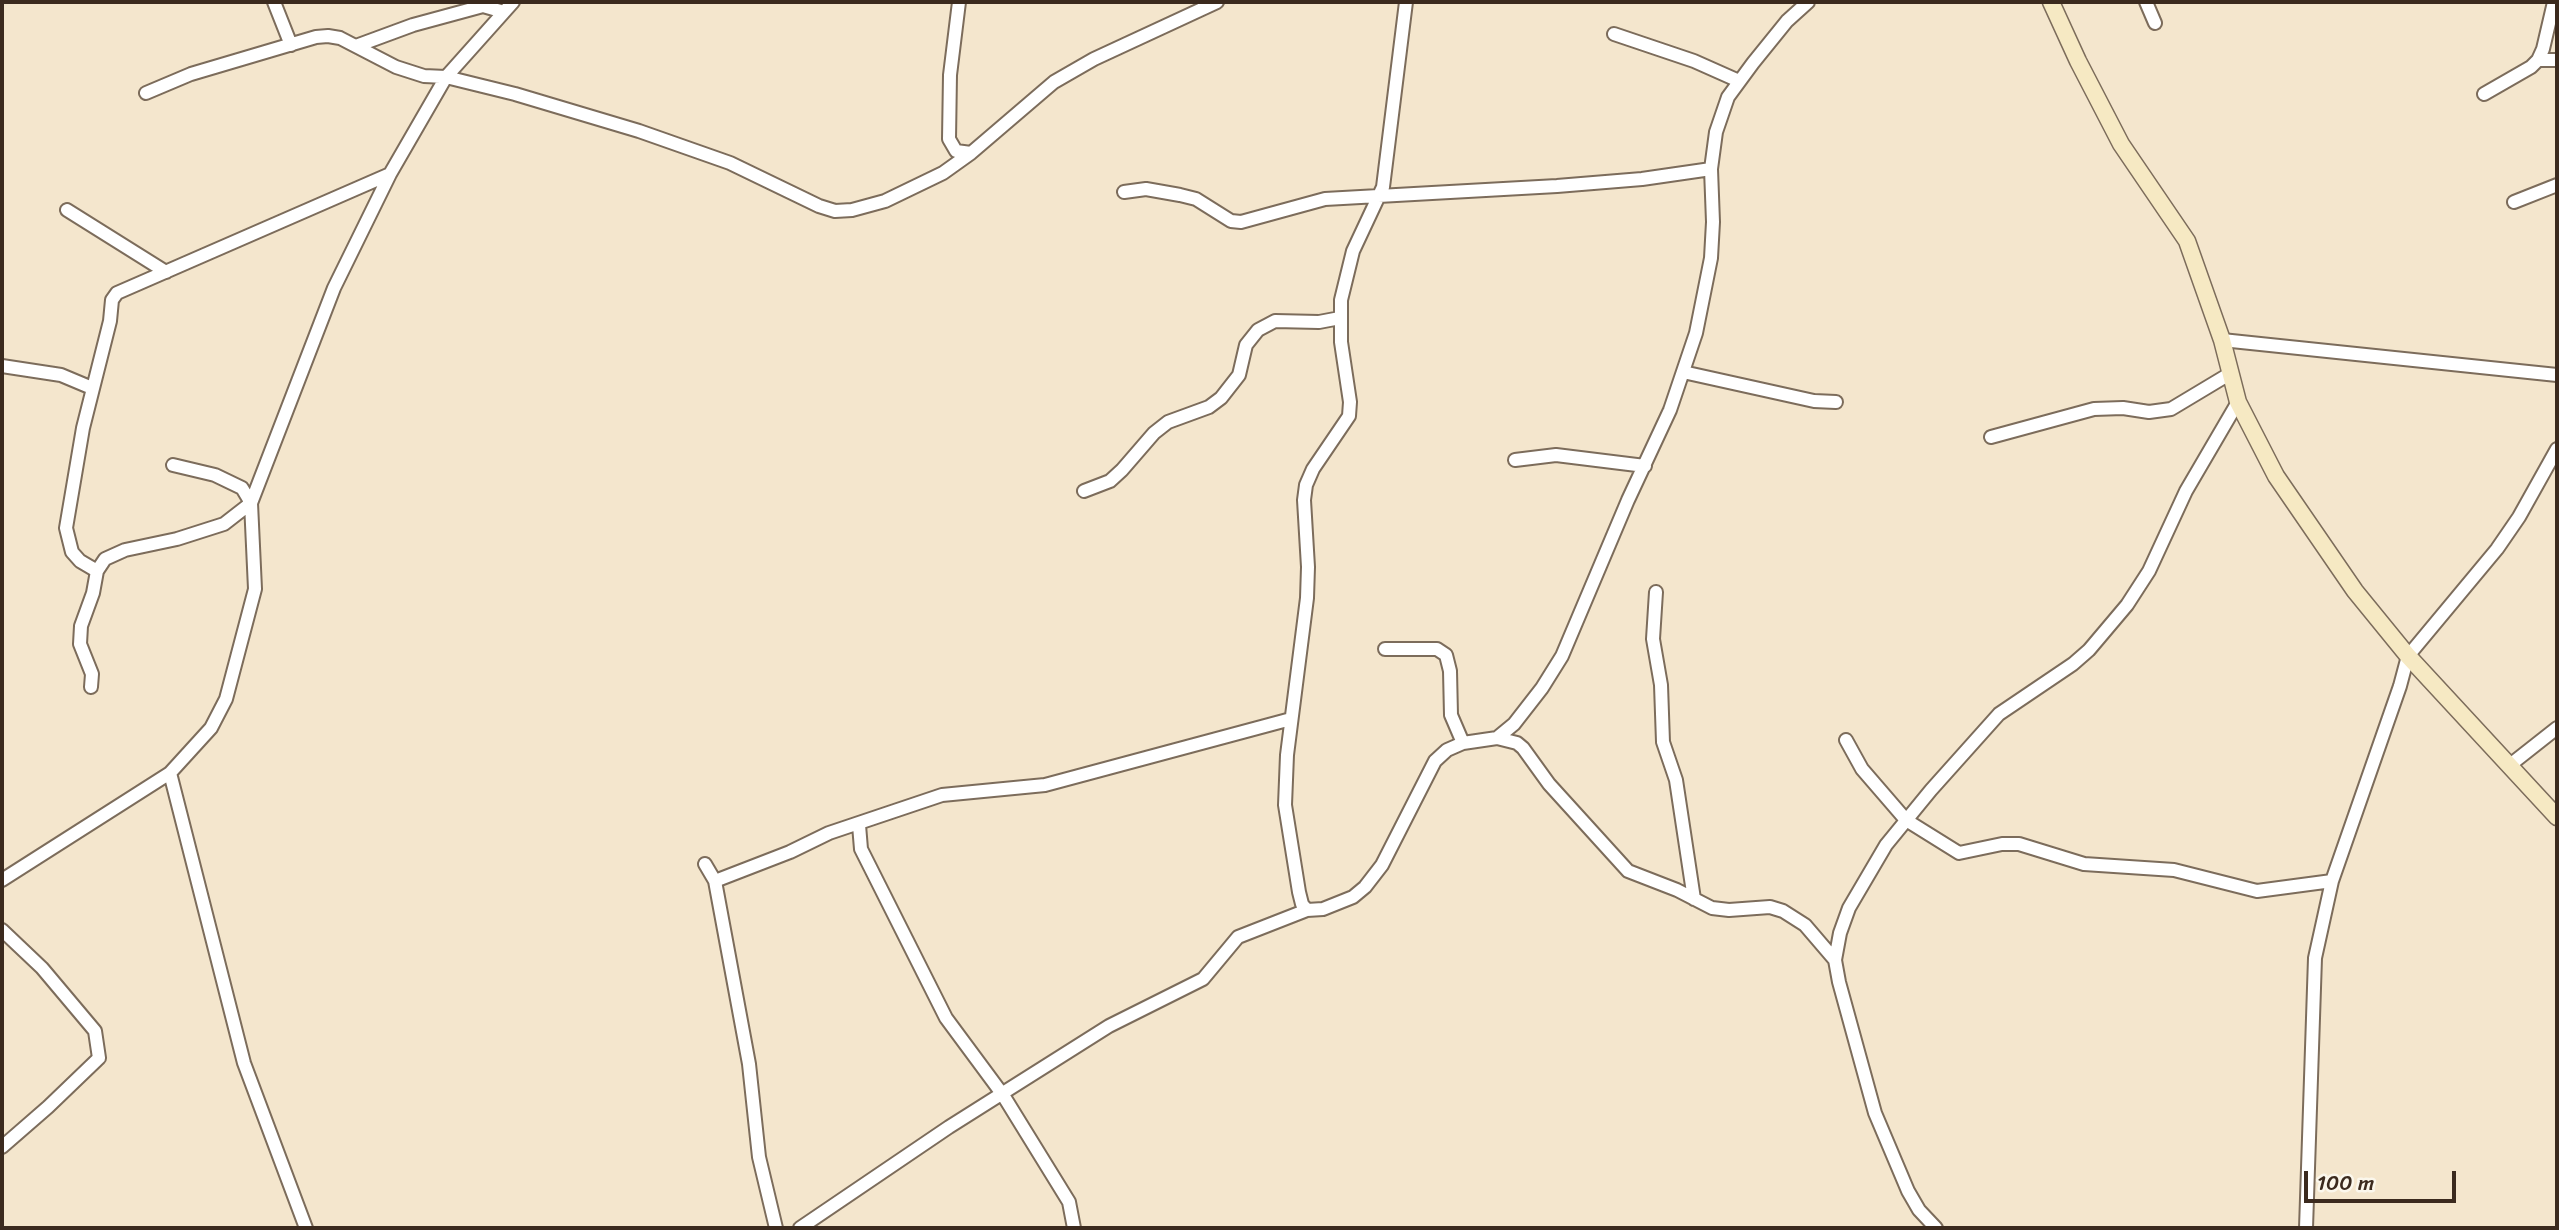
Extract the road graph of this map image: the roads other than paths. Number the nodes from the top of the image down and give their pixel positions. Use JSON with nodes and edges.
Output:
{"nodes":[{"id":1,"x":274,"y":2,"type":"edge"},
{"id":2,"x":959,"y":2,"type":"edge"},
{"id":3,"x":1217,"y":2,"type":"edge"},
{"id":4,"x":1406,"y":2,"type":"edge"},
{"id":5,"x":1808,"y":2,"type":"edge"},
{"id":6,"x":2051,"y":2,"type":"edge"},
{"id":7,"x":2146,"y":2,"type":"edge"},
{"id":8,"x":2554,"y":2,"type":"edge"},
{"id":9,"x":509,"y":7,"type":"edge"},
{"id":10,"x":2155,"y":23,"type":"dead end"},
{"id":11,"x":1614,"y":34,"type":"dead end"},
{"id":12,"x":291,"y":45,"type":"junction"},
{"id":13,"x":356,"y":46,"type":"junction"},
{"id":14,"x":2538,"y":60,"type":"junction"},
{"id":15,"x":2557,"y":60,"type":"edge"},
{"id":16,"x":446,"y":77,"type":"junction"},
{"id":17,"x":1739,"y":81,"type":"junction"},
{"id":18,"x":146,"y":93,"type":"dead end"},
{"id":19,"x":2484,"y":94,"type":"dead end"},
{"id":20,"x":971,"y":153,"type":"junction"},
{"id":21,"x":1711,"y":169,"type":"junction"},
{"id":22,"x":390,"y":174,"type":"junction"},
{"id":23,"x":2557,"y":185,"type":"edge"},
{"id":24,"x":1124,"y":192,"type":"dead end"},
{"id":25,"x":1380,"y":196,"type":"junction"},
{"id":26,"x":2514,"y":202,"type":"dead end"},
{"id":27,"x":67,"y":210,"type":"dead end"},
{"id":28,"x":166,"y":272,"type":"junction"},
{"id":29,"x":1340,"y":318,"type":"junction"},
{"id":30,"x":2222,"y":340,"type":"junction"},
{"id":31,"x":2,"y":366,"type":"edge"},
{"id":32,"x":1683,"y":372,"type":"junction"},
{"id":33,"x":2231,"y":373,"type":"junction"},
{"id":34,"x":2557,"y":374,"type":"edge"},
{"id":35,"x":92,"y":387,"type":"junction"},
{"id":36,"x":1836,"y":402,"type":"dead end"},
{"id":37,"x":2238,"y":402,"type":"junction"},
{"id":38,"x":1991,"y":437,"type":"dead end"},
{"id":39,"x":2557,"y":449,"type":"edge"},
{"id":40,"x":1515,"y":460,"type":"dead end"},
{"id":41,"x":173,"y":464,"type":"dead end"},
{"id":42,"x":1645,"y":466,"type":"junction"},
{"id":43,"x":1084,"y":491,"type":"dead end"},
{"id":44,"x":251,"y":503,"type":"junction"},
{"id":45,"x":97,"y":571,"type":"junction"},
{"id":46,"x":1656,"y":592,"type":"dead end"},
{"id":47,"x":1385,"y":649,"type":"dead end"},
{"id":48,"x":2408,"y":656,"type":"junction"},
{"id":49,"x":91,"y":687,"type":"dead end"},
{"id":50,"x":1291,"y":719,"type":"junction"},
{"id":51,"x":2557,"y":728,"type":"edge"},
{"id":52,"x":1497,"y":738,"type":"junction"},
{"id":53,"x":1846,"y":740,"type":"dead end"},
{"id":54,"x":1463,"y":743,"type":"junction"},
{"id":55,"x":2510,"y":765,"type":"junction"},
{"id":56,"x":170,"y":774,"type":"junction"},
{"id":57,"x":2557,"y":817,"type":"edge"},
{"id":58,"x":1906,"y":820,"type":"junction"},
{"id":59,"x":859,"y":825,"type":"junction"},
{"id":60,"x":705,"y":864,"type":"dead end"},
{"id":61,"x":2,"y":880,"type":"edge"},
{"id":62,"x":715,"y":881,"type":"junction"},
{"id":63,"x":2332,"y":881,"type":"junction"},
{"id":64,"x":1694,"y":899,"type":"junction"},
{"id":65,"x":1307,"y":910,"type":"junction"},
{"id":66,"x":2,"y":930,"type":"edge"},
{"id":67,"x":1835,"y":960,"type":"junction"},
{"id":68,"x":1003,"y":1095,"type":"junction"},
{"id":69,"x":2,"y":1147,"type":"edge"},
{"id":70,"x":306,"y":1228,"type":"edge"},
{"id":71,"x":776,"y":1228,"type":"edge"},
{"id":72,"x":800,"y":1228,"type":"edge"},
{"id":73,"x":1074,"y":1228,"type":"edge"},
{"id":74,"x":1936,"y":1228,"type":"edge"},
{"id":75,"x":2306,"y":1228,"type":"edge"}],
"edges":[{"from":1,"to":12,"type":"street"},
{"from":2,"to":20,"type":"street"},
{"from":3,"to":20,"type":"street"},
{"from":4,"to":25,"type":"street"},
{"from":5,"to":17,"type":"street"},
{"from":6,"to":30,"type":"main road"},
{"from":7,"to":10,"type":"street"},
{"from":8,"to":14,"type":"street"},
{"from":9,"to":13,"type":"street"},
{"from":9,"to":16,"type":"street"},
{"from":11,"to":17,"type":"street"},
{"from":12,"to":13,"type":"street"},
{"from":12,"to":18,"type":"street"},
{"from":13,"to":16,"type":"street"},
{"from":14,"to":15,"type":"street"},
{"from":14,"to":19,"type":"street"},
{"from":16,"to":20,"type":"street"},
{"from":16,"to":22,"type":"street"},
{"from":17,"to":21,"type":"street"},
{"from":21,"to":25,"type":"street"},
{"from":21,"to":32,"type":"street"},
{"from":22,"to":28,"type":"street"},
{"from":22,"to":44,"type":"street"},
{"from":23,"to":26,"type":"street"},
{"from":24,"to":25,"type":"street"},
{"from":25,"to":29,"type":"street"},
{"from":27,"to":28,"type":"street"},
{"from":28,"to":35,"type":"street"},
{"from":29,"to":43,"type":"street"},
{"from":29,"to":50,"type":"street"},
{"from":30,"to":33,"type":"main road"},
{"from":30,"to":34,"type":"street"},
{"from":31,"to":35,"type":"street"},
{"from":32,"to":36,"type":"street"},
{"from":32,"to":42,"type":"street"},
{"from":33,"to":37,"type":"main road"},
{"from":33,"to":38,"type":"street"},
{"from":35,"to":45,"type":"street"},
{"from":37,"to":48,"type":"main road"},
{"from":37,"to":58,"type":"street"},
{"from":39,"to":48,"type":"street"},
{"from":40,"to":42,"type":"street"},
{"from":41,"to":44,"type":"street"},
{"from":42,"to":52,"type":"street"},
{"from":44,"to":45,"type":"street"},
{"from":44,"to":56,"type":"street"},
{"from":45,"to":49,"type":"street"},
{"from":46,"to":64,"type":"street"},
{"from":47,"to":54,"type":"street"},
{"from":48,"to":55,"type":"main road"},
{"from":48,"to":63,"type":"street"},
{"from":50,"to":59,"type":"street"},
{"from":50,"to":65,"type":"street"},
{"from":51,"to":55,"type":"street"},
{"from":52,"to":54,"type":"street"},
{"from":52,"to":64,"type":"street"},
{"from":53,"to":58,"type":"street"},
{"from":54,"to":65,"type":"street"},
{"from":55,"to":57,"type":"main road"},
{"from":56,"to":61,"type":"street"},
{"from":56,"to":70,"type":"street"},
{"from":58,"to":63,"type":"street"},
{"from":58,"to":67,"type":"street"},
{"from":59,"to":62,"type":"street"},
{"from":59,"to":68,"type":"street"},
{"from":60,"to":62,"type":"street"},
{"from":62,"to":71,"type":"street"},
{"from":63,"to":75,"type":"street"},
{"from":64,"to":67,"type":"street"},
{"from":65,"to":68,"type":"street"},
{"from":66,"to":69,"type":"street"},
{"from":67,"to":74,"type":"street"},
{"from":68,"to":72,"type":"street"},
{"from":68,"to":73,"type":"street"}]}
